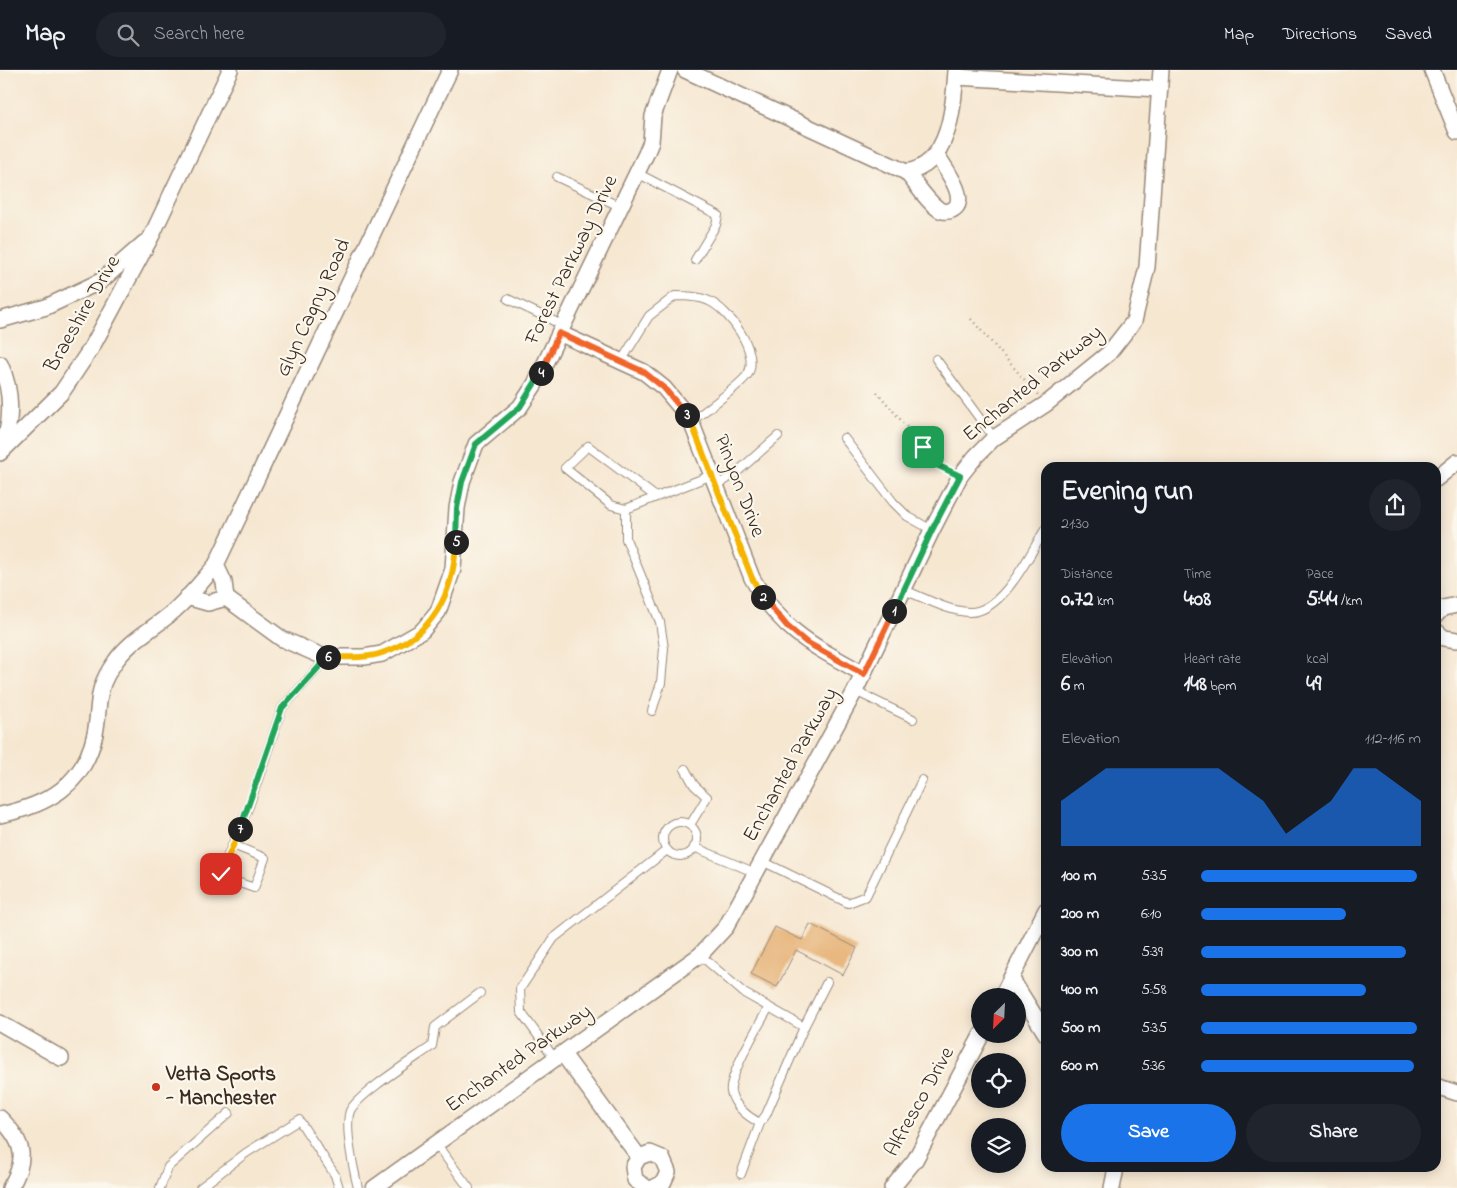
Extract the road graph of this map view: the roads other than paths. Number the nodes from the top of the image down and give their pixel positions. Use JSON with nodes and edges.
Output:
{"nodes":[{"id":1,"x":230,"y":70,"type":"edge"},
{"id":2,"x":450,"y":70,"type":"edge"},
{"id":3,"x":670,"y":70,"type":"edge"},
{"id":4,"x":685,"y":70,"type":"edge"},
{"id":5,"x":1161,"y":70,"type":"edge"},
{"id":6,"x":1432,"y":70,"type":"edge"},
{"id":7,"x":956,"y":73,"type":"edge"},
{"id":8,"x":1158,"y":89,"type":"junction"},
{"id":9,"x":1457,"y":132,"type":"edge"},
{"id":10,"x":937,"y":155,"type":"junction"},
{"id":11,"x":906,"y":172,"type":"junction"},
{"id":12,"x":637,"y":173,"type":"junction"},
{"id":13,"x":556,"y":177,"type":"dead end"},
{"id":14,"x":621,"y":207,"type":"junction"},
{"id":15,"x":152,"y":235,"type":"junction"},
{"id":16,"x":695,"y":260,"type":"dead end"},
{"id":17,"x":508,"y":299,"type":"dead end"},
{"id":18,"x":0,"y":320,"type":"edge"},
{"id":19,"x":561,"y":329,"type":"junction"},
{"id":20,"x":936,"y":359,"type":"dead end"},
{"id":21,"x":622,"y":360,"type":"junction"},
{"id":22,"x":0,"y":364,"type":"edge"},
{"id":23,"x":691,"y":422,"type":"junction"},
{"id":24,"x":778,"y":436,"type":"dead end"},
{"id":25,"x":844,"y":438,"type":"dead end"},
{"id":26,"x":994,"y":438,"type":"junction"},
{"id":27,"x":0,"y":453,"type":"edge"},
{"id":28,"x":1457,"y":462,"type":"edge"},
{"id":29,"x":1441,"y":474,"type":"edge"},
{"id":30,"x":714,"y":481,"type":"junction"},
{"id":31,"x":656,"y":498,"type":"junction"},
{"id":32,"x":626,"y":509,"type":"junction"},
{"id":33,"x":932,"y":530,"type":"junction"},
{"id":34,"x":1041,"y":536,"type":"edge"},
{"id":35,"x":216,"y":565,"type":"junction"},
{"id":36,"x":904,"y":590,"type":"junction"},
{"id":37,"x":187,"y":598,"type":"junction"},
{"id":38,"x":226,"y":598,"type":"junction"},
{"id":39,"x":1457,"y":605,"type":"edge"},
{"id":40,"x":1441,"y":610,"type":"edge"},
{"id":41,"x":1441,"y":635,"type":"edge"},
{"id":42,"x":1457,"y":640,"type":"edge"},
{"id":43,"x":324,"y":657,"type":"junction"},
{"id":44,"x":864,"y":674,"type":"junction"},
{"id":45,"x":855,"y":692,"type":"junction"},
{"id":46,"x":652,"y":711,"type":"dead end"},
{"id":47,"x":913,"y":719,"type":"dead end"},
{"id":48,"x":685,"y":769,"type":"dead end"},
{"id":49,"x":922,"y":780,"type":"dead end"},
{"id":50,"x":0,"y":815,"type":"edge"},
{"id":51,"x":690,"y":825,"type":"junction"},
{"id":52,"x":233,"y":845,"type":"junction"},
{"id":53,"x":694,"y":847,"type":"junction"},
{"id":54,"x":667,"y":850,"type":"junction"},
{"id":55,"x":759,"y":867,"type":"junction"},
{"id":56,"x":1041,"y":920,"type":"edge"},
{"id":57,"x":700,"y":955,"type":"junction"},
{"id":58,"x":1011,"y":978,"type":"junction"},
{"id":59,"x":827,"y":982,"type":"dead end"},
{"id":60,"x":1006,"y":988,"type":"edge"},
{"id":61,"x":480,"y":993,"type":"dead end"},
{"id":62,"x":769,"y":1006,"type":"junction"},
{"id":63,"x":0,"y":1023,"type":"edge"},
{"id":64,"x":804,"y":1026,"type":"junction"},
{"id":65,"x":1041,"y":1026,"type":"edge"},
{"id":66,"x":977,"y":1043,"type":"edge"},
{"id":67,"x":559,"y":1056,"type":"junction"},
{"id":68,"x":61,"y":1058,"type":"dead end"},
{"id":69,"x":1441,"y":1088,"type":"edge"},
{"id":70,"x":1457,"y":1093,"type":"edge"},
{"id":71,"x":229,"y":1113,"type":"dead end"},
{"id":72,"x":0,"y":1118,"type":"edge"},
{"id":73,"x":760,"y":1123,"type":"junction"},
{"id":74,"x":436,"y":1144,"type":"junction"},
{"id":75,"x":639,"y":1157,"type":"junction"},
{"id":76,"x":1115,"y":1172,"type":"edge"},
{"id":77,"x":741,"y":1174,"type":"dead end"},
{"id":78,"x":649,"y":1187,"type":"edge"},
{"id":79,"x":10,"y":1188,"type":"edge"},
{"id":80,"x":160,"y":1188,"type":"edge"},
{"id":81,"x":200,"y":1188,"type":"edge"},
{"id":82,"x":339,"y":1188,"type":"edge"},
{"id":83,"x":358,"y":1188,"type":"edge"},
{"id":84,"x":374,"y":1188,"type":"edge"},
{"id":85,"x":469,"y":1188,"type":"edge"},
{"id":86,"x":892,"y":1188,"type":"edge"},
{"id":87,"x":1112,"y":1188,"type":"edge"}],
"edges":[{"from":1,"to":15,"type":"street","name":"Braeshire Drive"},
{"from":2,"to":35,"type":"street","name":"Glyn Cagny Road"},
{"from":3,"to":12,"type":"street","name":"Forest Parkway Drive"},
{"from":4,"to":11,"type":"street"},
{"from":5,"to":8,"type":"street","name":"Enchanted Parkway"},
{"from":6,"to":9,"type":"street"},
{"from":7,"to":8,"type":"street"},
{"from":7,"to":10,"type":"street"},
{"from":8,"to":26,"type":"street","name":"Enchanted Parkway"},
{"from":10,"to":11,"type":"street"},
{"from":10,"to":11,"type":"street"},
{"from":12,"to":14,"type":"street","name":"Forest Parkway Drive"},
{"from":12,"to":16,"type":"lane"},
{"from":13,"to":14,"type":"lane"},
{"from":14,"to":19,"type":"street","name":"Forest Parkway Drive"},
{"from":15,"to":18,"type":"street","name":"Braeshire Drive"},
{"from":15,"to":27,"type":"street","name":"Braeshire Drive"},
{"from":17,"to":19,"type":"lane"},
{"from":19,"to":21,"type":"street","name":"Pinyon Drive"},
{"from":19,"to":43,"type":"street","name":"Forest Parkway Drive"},
{"from":20,"to":26,"type":"lane"},
{"from":21,"to":23,"type":"street","name":"Pinyon Drive"},
{"from":21,"to":23,"type":"lane"},
{"from":22,"to":27,"type":"street","name":"Braeshire Drive"},
{"from":23,"to":30,"type":"street","name":"Pinyon Drive"},
{"from":24,"to":30,"type":"lane"},
{"from":25,"to":33,"type":"lane"},
{"from":26,"to":33,"type":"street","name":"Enchanted Parkway"},
{"from":28,"to":29,"type":"street"},
{"from":30,"to":31,"type":"lane"},
{"from":30,"to":44,"type":"street","name":"Pinyon Drive"},
{"from":31,"to":32,"type":"lane"},
{"from":31,"to":32,"type":"lane"},
{"from":32,"to":46,"type":"lane"},
{"from":33,"to":36,"type":"street","name":"Enchanted Parkway"},
{"from":34,"to":36,"type":"lane"},
{"from":35,"to":37,"type":"street","name":"Glyn Cagny Road"},
{"from":35,"to":38,"type":"street"},
{"from":36,"to":44,"type":"street","name":"Enchanted Parkway"},
{"from":37,"to":38,"type":"street"},
{"from":37,"to":50,"type":"street","name":"Glyn Cagny Road"},
{"from":38,"to":43,"type":"street","name":"Forest Parkway Drive"},
{"from":39,"to":40,"type":"street"},
{"from":41,"to":42,"type":"street"},
{"from":43,"to":52,"type":"lane"},
{"from":44,"to":45,"type":"street","name":"Enchanted Parkway"},
{"from":45,"to":47,"type":"lane"},
{"from":45,"to":55,"type":"street","name":"Enchanted Parkway"},
{"from":48,"to":51,"type":"lane"},
{"from":49,"to":55,"type":"lane"},
{"from":51,"to":53,"type":"lane"},
{"from":51,"to":54,"type":"lane"},
{"from":52,"to":52,"type":"lane"},
{"from":53,"to":54,"type":"lane"},
{"from":53,"to":55,"type":"lane"},
{"from":54,"to":67,"type":"lane"},
{"from":55,"to":57,"type":"street","name":"Enchanted Parkway"},
{"from":56,"to":58,"type":"street"},
{"from":57,"to":62,"type":"lane"},
{"from":57,"to":67,"type":"street","name":"Enchanted Parkway"},
{"from":58,"to":60,"type":"street"},
{"from":58,"to":65,"type":"street"},
{"from":59,"to":64,"type":"lane"},
{"from":61,"to":83,"type":"lane"},
{"from":62,"to":64,"type":"lane"},
{"from":62,"to":73,"type":"lane"},
{"from":63,"to":68,"type":"street"},
{"from":64,"to":73,"type":"lane"},
{"from":66,"to":86,"type":"street","name":"Alfresco Drive"},
{"from":67,"to":74,"type":"street","name":"Enchanted Parkway"},
{"from":67,"to":75,"type":"street"},
{"from":69,"to":70,"type":"street"},
{"from":71,"to":80,"type":"lane"},
{"from":72,"to":79,"type":"street"},
{"from":73,"to":77,"type":"lane"},
{"from":74,"to":84,"type":"street","name":"Enchanted Parkway"},
{"from":74,"to":85,"type":"lane"},
{"from":75,"to":78,"type":"street"},
{"from":75,"to":78,"type":"street"},
{"from":76,"to":87,"type":"street"},
{"from":81,"to":82,"type":"lane"}]}
